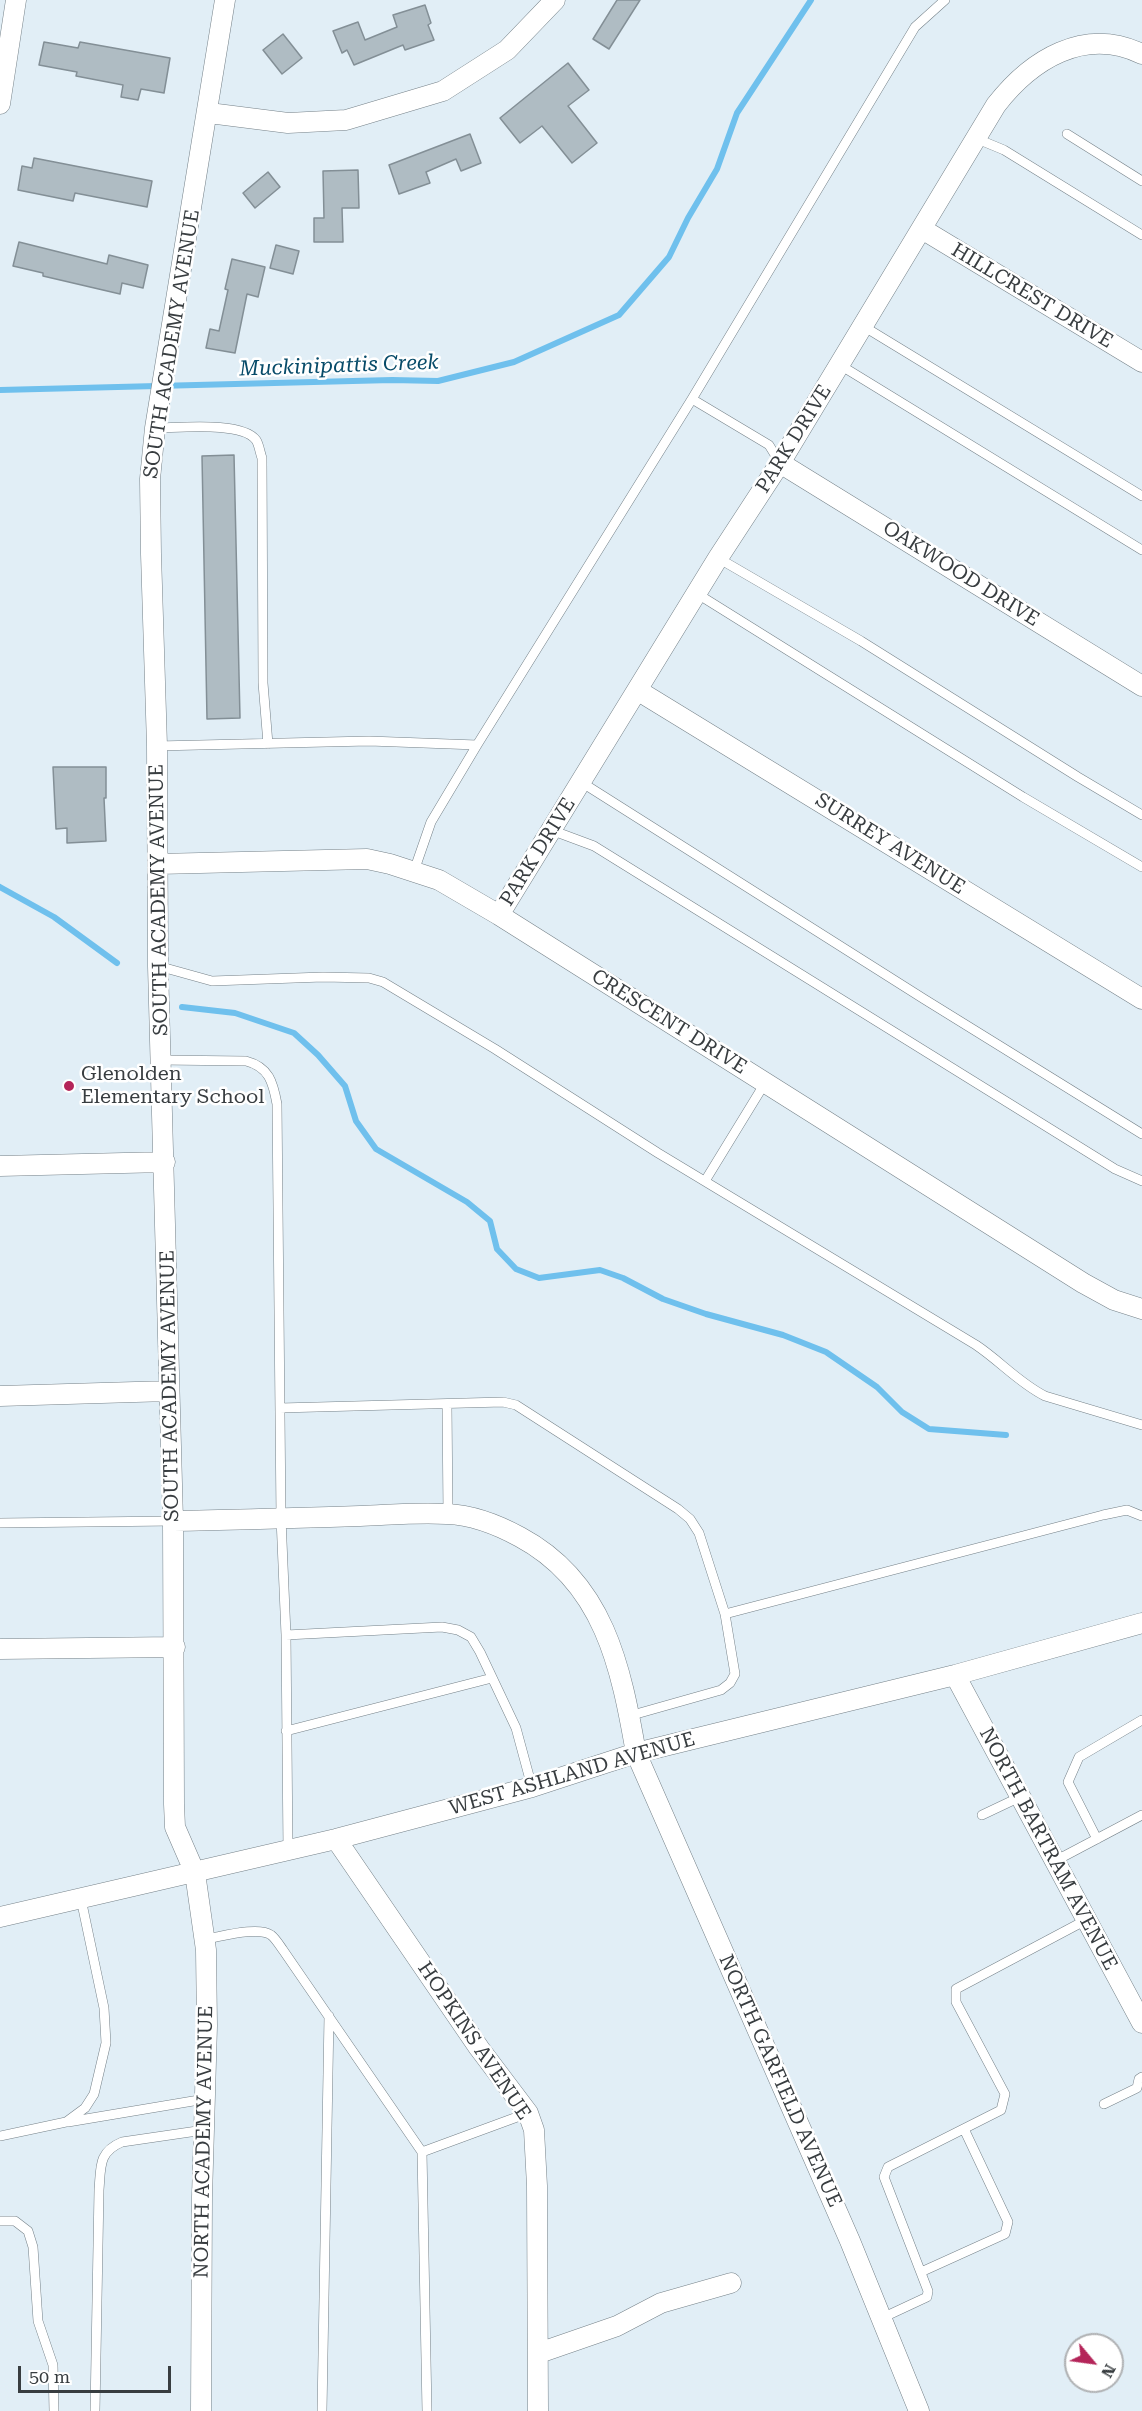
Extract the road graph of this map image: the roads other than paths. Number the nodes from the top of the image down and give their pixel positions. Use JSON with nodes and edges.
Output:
{"nodes":[{"id":1,"x":16,"y":0,"type":"edge"},
{"id":2,"x":225,"y":0,"type":"edge"},
{"id":3,"x":555,"y":0,"type":"edge"},
{"id":4,"x":945,"y":0,"type":"edge"},
{"id":5,"x":1142,"y":54,"type":"edge"},
{"id":6,"x":0,"y":104,"type":"edge"},
{"id":7,"x":208,"y":113,"type":"junction"},
{"id":8,"x":1067,"y":135,"type":"dead end"},
{"id":9,"x":975,"y":138,"type":"junction"},
{"id":10,"x":1142,"y":181,"type":"edge"},
{"id":11,"x":922,"y":229,"type":"junction"},
{"id":12,"x":1142,"y":234,"type":"edge"},
{"id":13,"x":863,"y":326,"type":"junction"},
{"id":14,"x":1142,"y":362,"type":"edge"},
{"id":15,"x":840,"y":365,"type":"junction"},
{"id":16,"x":692,"y":399,"type":"junction"},
{"id":17,"x":155,"y":428,"type":"junction"},
{"id":18,"x":780,"y":463,"type":"junction"},
{"id":19,"x":1142,"y":496,"type":"edge"},
{"id":20,"x":1142,"y":550,"type":"edge"},
{"id":21,"x":718,"y":558,"type":"junction"},
{"id":22,"x":696,"y":593,"type":"junction"},
{"id":23,"x":1142,"y":686,"type":"edge"},
{"id":24,"x":637,"y":690,"type":"junction"},
{"id":25,"x":268,"y":744,"type":"junction"},
{"id":26,"x":477,"y":745,"type":"junction"},
{"id":27,"x":157,"y":746,"type":"junction"},
{"id":28,"x":581,"y":782,"type":"junction"},
{"id":29,"x":1142,"y":815,"type":"edge"},
{"id":30,"x":551,"y":830,"type":"junction"},
{"id":31,"x":158,"y":864,"type":"junction"},
{"id":32,"x":1142,"y":867,"type":"edge"},
{"id":33,"x":414,"y":871,"type":"junction"},
{"id":34,"x":499,"y":915,"type":"junction"},
{"id":35,"x":158,"y":966,"type":"junction"},
{"id":36,"x":1142,"y":999,"type":"edge"},
{"id":37,"x":161,"y":1060,"type":"junction"},
{"id":38,"x":765,"y":1083,"type":"junction"},
{"id":39,"x":1142,"y":1134,"type":"edge"},
{"id":40,"x":165,"y":1162,"type":"junction"},
{"id":41,"x":0,"y":1166,"type":"edge"},
{"id":42,"x":705,"y":1181,"type":"junction"},
{"id":43,"x":1142,"y":1181,"type":"edge"},
{"id":44,"x":1142,"y":1309,"type":"edge"},
{"id":45,"x":169,"y":1391,"type":"junction"},
{"id":46,"x":0,"y":1396,"type":"edge"},
{"id":47,"x":447,"y":1405,"type":"junction"},
{"id":48,"x":280,"y":1408,"type":"junction"},
{"id":49,"x":1142,"y":1425,"type":"edge"},
{"id":50,"x":448,"y":1514,"type":"junction"},
{"id":51,"x":1142,"y":1516,"type":"edge"},
{"id":52,"x":281,"y":1518,"type":"junction"},
{"id":53,"x":173,"y":1521,"type":"junction"},
{"id":54,"x":0,"y":1523,"type":"edge"},
{"id":55,"x":725,"y":1614,"type":"junction"},
{"id":56,"x":1142,"y":1623,"type":"edge"},
{"id":57,"x":286,"y":1635,"type":"junction"},
{"id":58,"x":175,"y":1647,"type":"junction"},
{"id":59,"x":0,"y":1649,"type":"edge"},
{"id":60,"x":954,"y":1675,"type":"junction"},
{"id":61,"x":492,"y":1678,"type":"junction"},
{"id":62,"x":629,"y":1716,"type":"junction"},
{"id":63,"x":1142,"y":1720,"type":"edge"},
{"id":64,"x":286,"y":1731,"type":"junction"},
{"id":65,"x":636,"y":1753,"type":"junction"},
{"id":66,"x":532,"y":1787,"type":"junction"},
{"id":67,"x":1020,"y":1797,"type":"junction"},
{"id":68,"x":982,"y":1815,"type":"dead end"},
{"id":69,"x":1142,"y":1815,"type":"edge"},
{"id":70,"x":336,"y":1839,"type":"junction"},
{"id":71,"x":1097,"y":1839,"type":"junction"},
{"id":72,"x":288,"y":1851,"type":"junction"},
{"id":73,"x":1055,"y":1862,"type":"junction"},
{"id":74,"x":195,"y":1874,"type":"junction"},
{"id":75,"x":81,"y":1899,"type":"junction"},
{"id":76,"x":0,"y":1917,"type":"edge"},
{"id":77,"x":1086,"y":1920,"type":"junction"},
{"id":78,"x":205,"y":1940,"type":"junction"},
{"id":79,"x":329,"y":2016,"type":"junction"},
{"id":80,"x":1142,"y":2023,"type":"edge"},
{"id":81,"x":1142,"y":2077,"type":"edge"},
{"id":82,"x":205,"y":2099,"type":"junction"},
{"id":83,"x":1104,"y":2104,"type":"dead end"},
{"id":84,"x":528,"y":2113,"type":"junction"},
{"id":85,"x":66,"y":2122,"type":"junction"},
{"id":86,"x":964,"y":2129,"type":"junction"},
{"id":87,"x":204,"y":2130,"type":"junction"},
{"id":88,"x":0,"y":2136,"type":"edge"},
{"id":89,"x":422,"y":2152,"type":"junction"},
{"id":90,"x":0,"y":2222,"type":"edge"},
{"id":91,"x":921,"y":2271,"type":"junction"},
{"id":92,"x":731,"y":2283,"type":"dead end"},
{"id":93,"x":882,"y":2318,"type":"junction"},
{"id":94,"x":538,"y":2353,"type":"junction"},
{"id":95,"x":54,"y":2411,"type":"edge"},
{"id":96,"x":95,"y":2411,"type":"edge"},
{"id":97,"x":201,"y":2411,"type":"edge"},
{"id":98,"x":322,"y":2411,"type":"edge"},
{"id":99,"x":427,"y":2411,"type":"edge"},
{"id":100,"x":538,"y":2411,"type":"edge"},
{"id":101,"x":919,"y":2411,"type":"edge"}],
"edges":[{"from":1,"to":6,"type":"street"},
{"from":2,"to":7,"type":"street","name":"SOUTH ACADEMY AVENUE"},
{"from":3,"to":7,"type":"street"},
{"from":4,"to":16,"type":"lane"},
{"from":5,"to":9,"type":"street","name":"PARK DRIVE"},
{"from":7,"to":17,"type":"street","name":"SOUTH ACADEMY AVENUE"},
{"from":8,"to":10,"type":"lane"},
{"from":9,"to":11,"type":"street","name":"PARK DRIVE"},
{"from":9,"to":12,"type":"lane"},
{"from":11,"to":13,"type":"street","name":"PARK DRIVE"},
{"from":11,"to":14,"type":"street","name":"HILLCREST DRIVE"},
{"from":13,"to":15,"type":"street","name":"PARK DRIVE"},
{"from":13,"to":19,"type":"lane"},
{"from":15,"to":18,"type":"street","name":"PARK DRIVE"},
{"from":15,"to":20,"type":"lane"},
{"from":16,"to":18,"type":"lane"},
{"from":16,"to":26,"type":"lane"},
{"from":17,"to":25,"type":"lane"},
{"from":17,"to":27,"type":"street","name":"SOUTH ACADEMY AVENUE"},
{"from":18,"to":21,"type":"street","name":"PARK DRIVE"},
{"from":18,"to":23,"type":"street","name":"OAKWOOD DRIVE"},
{"from":21,"to":22,"type":"street","name":"PARK DRIVE"},
{"from":21,"to":29,"type":"lane"},
{"from":22,"to":24,"type":"street","name":"PARK DRIVE"},
{"from":22,"to":32,"type":"lane"},
{"from":24,"to":28,"type":"street","name":"PARK DRIVE"},
{"from":24,"to":36,"type":"street","name":"SURREY AVENUE"},
{"from":25,"to":26,"type":"lane"},
{"from":25,"to":27,"type":"lane"},
{"from":26,"to":33,"type":"lane"},
{"from":27,"to":31,"type":"street","name":"SOUTH ACADEMY AVENUE"},
{"from":28,"to":30,"type":"street","name":"PARK DRIVE"},
{"from":28,"to":39,"type":"lane"},
{"from":30,"to":34,"type":"street","name":"PARK DRIVE"},
{"from":30,"to":43,"type":"lane"},
{"from":31,"to":33,"type":"street","name":"CRESCENT DRIVE"},
{"from":31,"to":35,"type":"street","name":"SOUTH ACADEMY AVENUE"},
{"from":33,"to":34,"type":"street","name":"CRESCENT DRIVE"},
{"from":34,"to":38,"type":"street","name":"CRESCENT DRIVE"},
{"from":35,"to":37,"type":"street","name":"SOUTH ACADEMY AVENUE"},
{"from":35,"to":42,"type":"lane"},
{"from":37,"to":40,"type":"street","name":"SOUTH ACADEMY AVENUE"},
{"from":37,"to":48,"type":"lane"},
{"from":38,"to":42,"type":"lane"},
{"from":38,"to":44,"type":"street","name":"CRESCENT DRIVE"},
{"from":40,"to":41,"type":"street"},
{"from":40,"to":45,"type":"street","name":"SOUTH ACADEMY AVENUE"},
{"from":42,"to":49,"type":"lane"},
{"from":45,"to":46,"type":"street"},
{"from":45,"to":53,"type":"street","name":"SOUTH ACADEMY AVENUE"},
{"from":47,"to":48,"type":"lane"},
{"from":47,"to":50,"type":"lane"},
{"from":47,"to":55,"type":"lane"},
{"from":48,"to":52,"type":"lane"},
{"from":50,"to":52,"type":"street","name":"NORTH GARFIELD AVENUE"},
{"from":50,"to":62,"type":"street","name":"NORTH GARFIELD AVENUE"},
{"from":51,"to":55,"type":"lane"},
{"from":52,"to":53,"type":"street","name":"NORTH GARFIELD AVENUE"},
{"from":52,"to":57,"type":"lane"},
{"from":53,"to":54,"type":"lane"},
{"from":53,"to":58,"type":"street","name":"SOUTH ACADEMY AVENUE"},
{"from":55,"to":62,"type":"lane"},
{"from":56,"to":60,"type":"street","name":"WEST ASHLAND AVENUE"},
{"from":57,"to":61,"type":"lane"},
{"from":57,"to":64,"type":"lane"},
{"from":58,"to":59,"type":"street"},
{"from":58,"to":74,"type":"street","name":"SOUTH ACADEMY AVENUE"},
{"from":60,"to":65,"type":"street","name":"WEST ASHLAND AVENUE"},
{"from":60,"to":67,"type":"street","name":"NORTH BARTRAM AVENUE"},
{"from":61,"to":64,"type":"lane"},
{"from":61,"to":66,"type":"lane"},
{"from":62,"to":65,"type":"street","name":"NORTH GARFIELD AVENUE"},
{"from":63,"to":71,"type":"lane"},
{"from":64,"to":72,"type":"lane"},
{"from":65,"to":66,"type":"street","name":"WEST ASHLAND AVENUE"},
{"from":65,"to":93,"type":"street","name":"NORTH GARFIELD AVENUE"},
{"from":66,"to":70,"type":"street","name":"WEST ASHLAND AVENUE"},
{"from":67,"to":68,"type":"lane"},
{"from":67,"to":73,"type":"street","name":"NORTH BARTRAM AVENUE"},
{"from":69,"to":71,"type":"lane"},
{"from":70,"to":72,"type":"street","name":"WEST ASHLAND AVENUE"},
{"from":70,"to":84,"type":"street","name":"HOPKINS AVENUE"},
{"from":71,"to":73,"type":"lane"},
{"from":72,"to":74,"type":"street","name":"WEST ASHLAND AVENUE"},
{"from":73,"to":77,"type":"street","name":"NORTH BARTRAM AVENUE"},
{"from":74,"to":75,"type":"street","name":"WEST ASHLAND AVENUE"},
{"from":74,"to":78,"type":"street","name":"NORTH ACADEMY AVENUE"},
{"from":75,"to":76,"type":"street","name":"WEST ASHLAND AVENUE"},
{"from":75,"to":85,"type":"lane"},
{"from":77,"to":80,"type":"street","name":"NORTH BARTRAM AVENUE"},
{"from":77,"to":86,"type":"lane"},
{"from":78,"to":79,"type":"lane"},
{"from":78,"to":82,"type":"street","name":"NORTH ACADEMY AVENUE"},
{"from":79,"to":89,"type":"lane"},
{"from":79,"to":98,"type":"lane"},
{"from":81,"to":83,"type":"lane"},
{"from":82,"to":85,"type":"lane"},
{"from":82,"to":87,"type":"street","name":"NORTH ACADEMY AVENUE"},
{"from":84,"to":89,"type":"lane"},
{"from":84,"to":94,"type":"street","name":"HOPKINS AVENUE"},
{"from":85,"to":88,"type":"lane"},
{"from":86,"to":91,"type":"lane"},
{"from":86,"to":91,"type":"lane"},
{"from":87,"to":96,"type":"lane"},
{"from":87,"to":97,"type":"street","name":"NORTH ACADEMY AVENUE"},
{"from":89,"to":99,"type":"lane"},
{"from":90,"to":95,"type":"lane"},
{"from":91,"to":93,"type":"lane"},
{"from":92,"to":94,"type":"street"},
{"from":93,"to":101,"type":"street","name":"NORTH GARFIELD AVENUE"},
{"from":94,"to":100,"type":"street","name":"HOPKINS AVENUE"}]}
